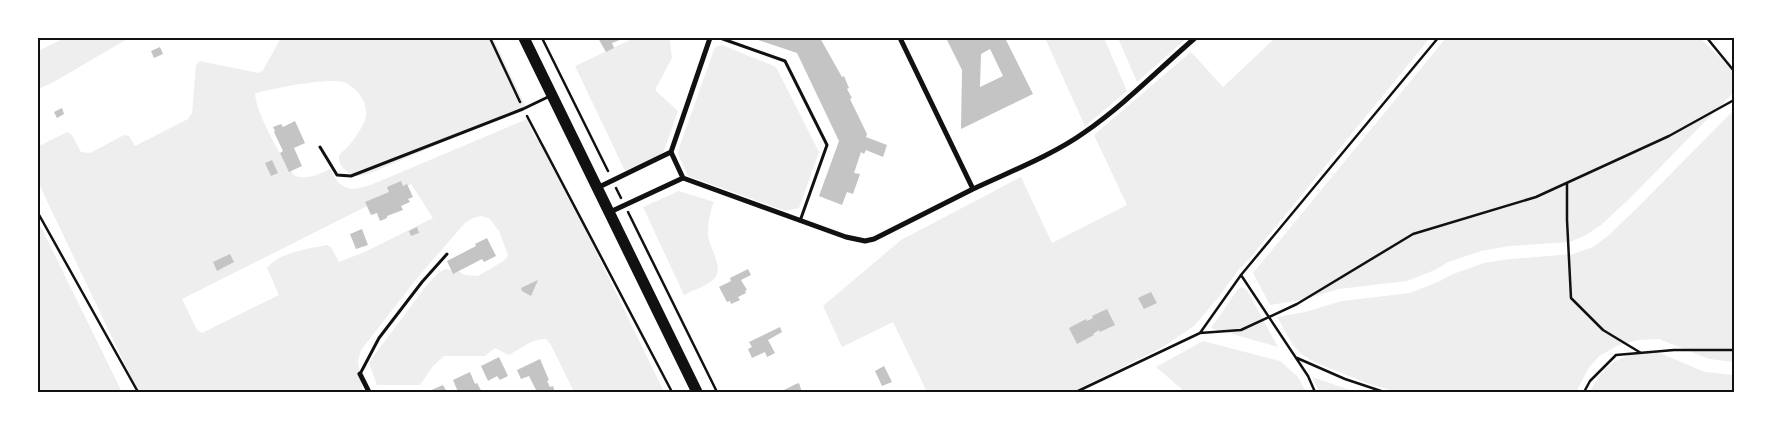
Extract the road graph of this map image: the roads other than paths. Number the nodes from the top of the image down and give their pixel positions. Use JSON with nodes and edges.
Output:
{"nodes":[{"id":1,"x":524,"y":38,"type":"edge"},
{"id":2,"x":710,"y":38,"type":"edge"},
{"id":3,"x":720,"y":38,"type":"edge"},
{"id":4,"x":900,"y":38,"type":"edge"},
{"id":5,"x":1195,"y":38,"type":"edge"},
{"id":6,"x":552,"y":95,"type":"junction"},
{"id":7,"x":320,"y":147,"type":"dead end"},
{"id":8,"x":671,"y":152,"type":"junction"},
{"id":9,"x":683,"y":178,"type":"junction"},
{"id":10,"x":596,"y":188,"type":"junction"},
{"id":11,"x":973,"y":189,"type":"junction"},
{"id":12,"x":608,"y":213,"type":"junction"},
{"id":13,"x":800,"y":221,"type":"junction"},
{"id":14,"x":447,"y":254,"type":"dead end"},
{"id":15,"x":360,"y":374,"type":"joint"},
{"id":16,"x":369,"y":392,"type":"edge"},
{"id":17,"x":696,"y":392,"type":"edge"}],
"edges":[{"from":1,"to":6,"type":"main road"},
{"from":2,"to":8,"type":"street"},
{"from":3,"to":13,"type":"lane"},
{"from":4,"to":11,"type":"street"},
{"from":5,"to":11,"type":"street"},
{"from":6,"to":7,"type":"lane"},
{"from":6,"to":10,"type":"main road"},
{"from":8,"to":9,"type":"street"},
{"from":8,"to":10,"type":"street"},
{"from":9,"to":12,"type":"street"},
{"from":9,"to":13,"type":"street"},
{"from":10,"to":12,"type":"main road"},
{"from":11,"to":13,"type":"street"},
{"from":12,"to":17,"type":"main road"},
{"from":14,"to":15,"type":"lane"},
{"from":15,"to":16,"type":"street"}]}
